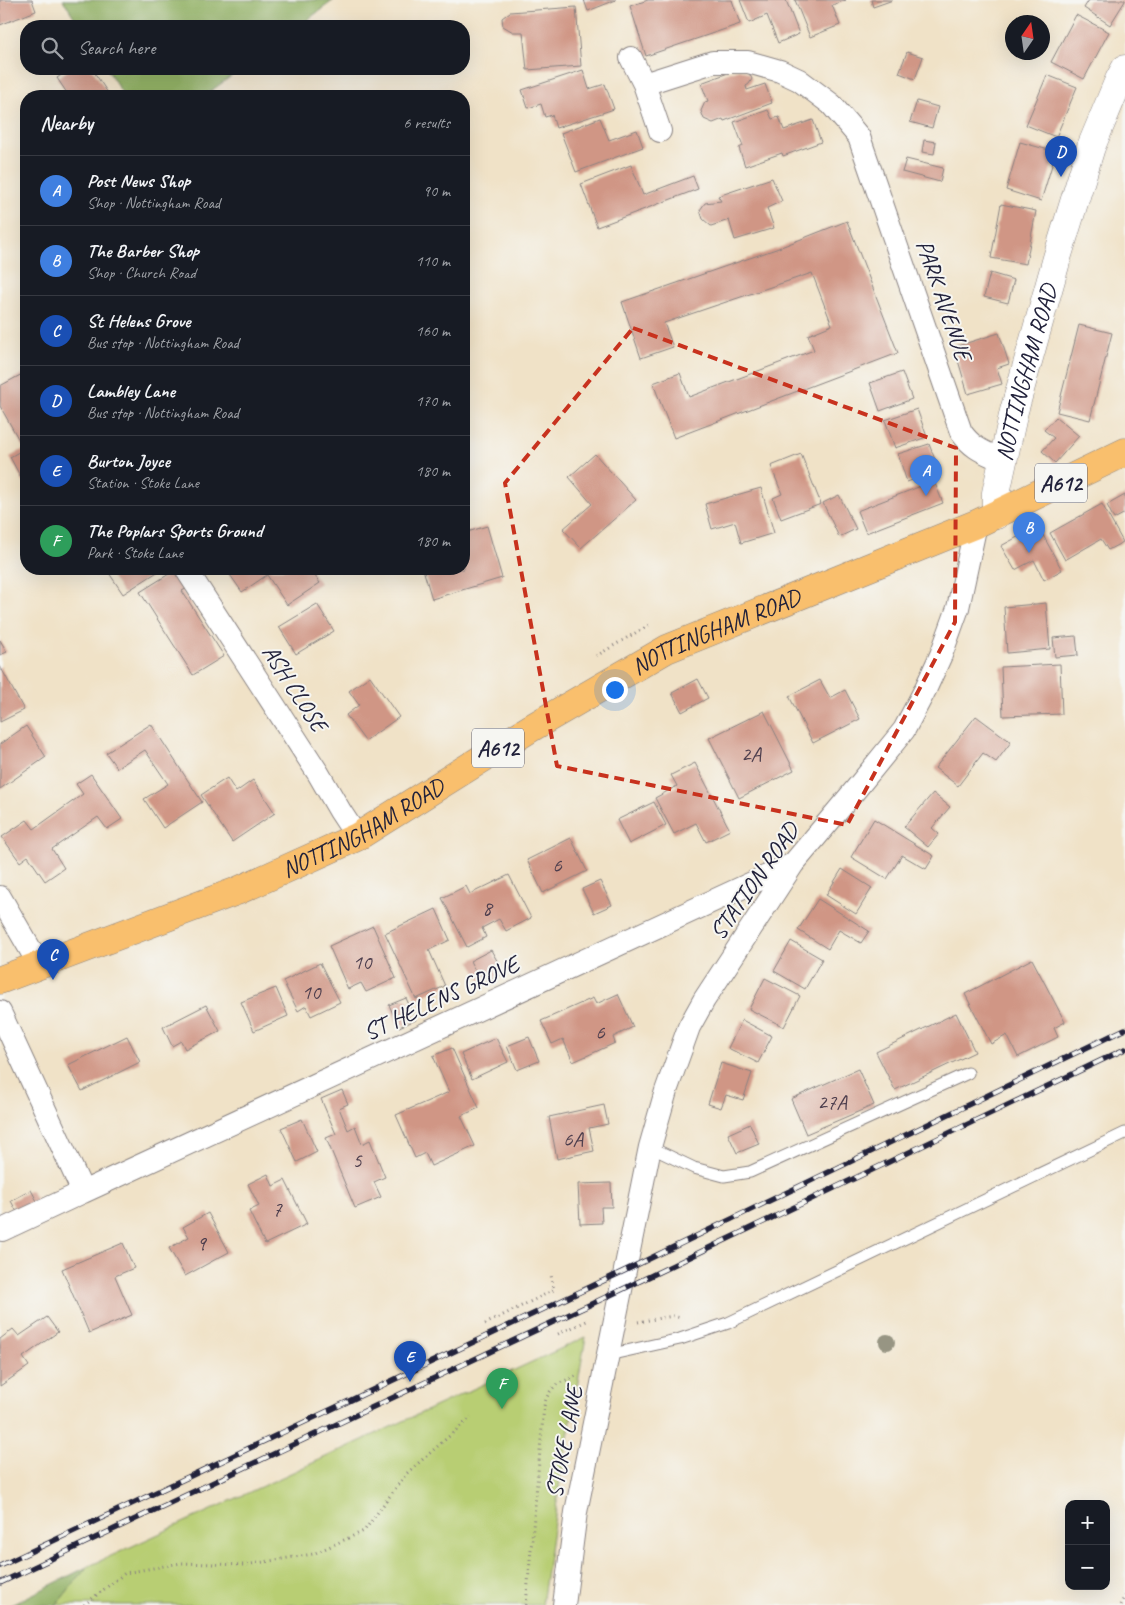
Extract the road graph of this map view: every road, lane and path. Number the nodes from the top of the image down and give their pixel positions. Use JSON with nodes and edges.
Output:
{"nodes":[{"id":1,"x":631,"y":58,"type":"dead end"},
{"id":2,"x":1125,"y":69,"type":"edge"},
{"id":3,"x":644,"y":84,"type":"junction"},
{"id":4,"x":660,"y":132,"type":"dead end"},
{"id":5,"x":1125,"y":452,"type":"edge"},
{"id":6,"x":1002,"y":461,"type":"junction"},
{"id":7,"x":986,"y":519,"type":"junction"},
{"id":8,"x":190,"y":575,"type":"edge"},
{"id":9,"x":654,"y":624,"type":"dead end"},
{"id":10,"x":593,"y":658,"type":"dead end"},
{"id":11,"x":357,"y":837,"type":"junction"},
{"id":12,"x":793,"y":864,"type":"junction"},
{"id":13,"x":0,"y":897,"type":"edge"},
{"id":14,"x":40,"y":966,"type":"junction"},
{"id":15,"x":0,"y":980,"type":"edge"},
{"id":16,"x":0,"y":1012,"type":"edge"},
{"id":17,"x":968,"y":1073,"type":"dead end"},
{"id":18,"x":1125,"y":1133,"type":"edge"},
{"id":19,"x":650,"y":1148,"type":"junction"},
{"id":20,"x":84,"y":1192,"type":"junction"},
{"id":21,"x":2,"y":1230,"type":"dead end"},
{"id":22,"x":552,"y":1276,"type":"dead end"},
{"id":23,"x":621,"y":1290,"type":"joint"},
{"id":24,"x":485,"y":1324,"type":"dead end"},
{"id":25,"x":607,"y":1359,"type":"junction"},
{"id":26,"x":471,"y":1417,"type":"dead end"},
{"id":27,"x":1125,"y":1596,"type":"edge"},
{"id":28,"x":84,"y":1605,"type":"edge"},
{"id":29,"x":526,"y":1605,"type":"edge"},
{"id":30,"x":564,"y":1605,"type":"edge"},
{"id":31,"x":1120,"y":1605,"type":"edge"}],
"edges":[{"from":1,"to":3,"type":"street"},
{"from":2,"to":6,"type":"street","name":"NOTTINGHAM ROAD"},
{"from":3,"to":4,"type":"street"},
{"from":3,"to":6,"type":"street","name":"PARK AVENUE"},
{"from":5,"to":7,"type":"main road","number":"A612"},
{"from":6,"to":7,"type":"street","name":"NOTTINGHAM ROAD"},
{"from":7,"to":11,"type":"main road","name":"NOTTINGHAM ROAD","number":"A612"},
{"from":7,"to":12,"type":"street","name":"STATION ROAD"},
{"from":8,"to":11,"type":"street","name":"ASH CLOSE"},
{"from":9,"to":10,"type":"path"},
{"from":11,"to":14,"type":"main road","name":"NOTTINGHAM ROAD","number":"A612"},
{"from":12,"to":19,"type":"street","name":"STATION ROAD"},
{"from":12,"to":20,"type":"street","name":"ST HELENS GROVE"},
{"from":13,"to":14,"type":"street"},
{"from":14,"to":15,"type":"main road","name":"NOTTINGHAM ROAD","number":"A612"},
{"from":16,"to":20,"type":"street"},
{"from":17,"to":19,"type":"lane"},
{"from":18,"to":25,"type":"lane"},
{"from":19,"to":23,"type":"street","name":"STATION ROAD"},
{"from":20,"to":21,"type":"street","name":"ST HELENS GROVE"},
{"from":22,"to":24,"type":"path"},
{"from":23,"to":25,"type":"street","name":"STOKE LANE"},
{"from":25,"to":29,"type":"path"},
{"from":25,"to":30,"type":"street","name":"STOKE LANE"},
{"from":26,"to":28,"type":"path"},
{"from":27,"to":31,"type":"path"}]}
